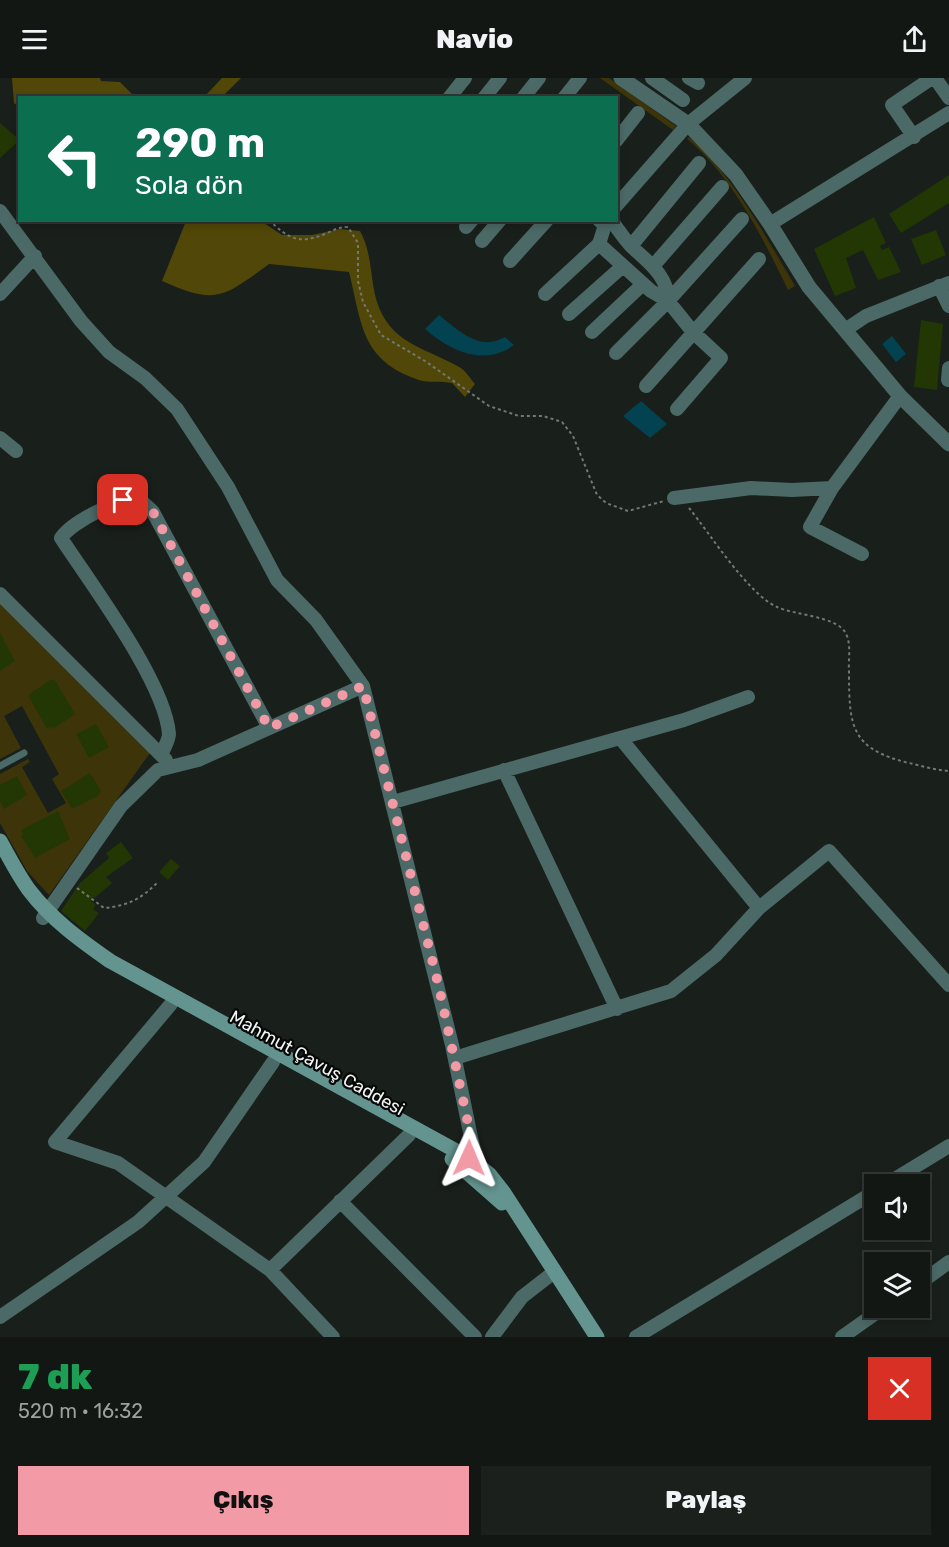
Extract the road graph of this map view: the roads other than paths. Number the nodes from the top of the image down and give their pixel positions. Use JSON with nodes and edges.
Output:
{"nodes":[{"id":1,"x":465,"y":78,"type":"edge"},
{"id":2,"x":500,"y":78,"type":"edge"},
{"id":3,"x":539,"y":78,"type":"edge"},
{"id":4,"x":580,"y":78,"type":"edge"},
{"id":5,"x":621,"y":78,"type":"edge"},
{"id":6,"x":745,"y":78,"type":"edge"},
{"id":7,"x":934,"y":78,"type":"edge"},
{"id":8,"x":659,"y":80,"type":"edge"},
{"id":9,"x":646,"y":95,"type":"junction"},
{"id":10,"x":451,"y":96,"type":"edge"},
{"id":11,"x":486,"y":96,"type":"edge"},
{"id":12,"x":526,"y":96,"type":"edge"},
{"id":13,"x":566,"y":96,"type":"edge"},
{"id":14,"x":949,"y":98,"type":"edge"},
{"id":15,"x":683,"y":100,"type":"dead end"},
{"id":16,"x":638,"y":113,"type":"dead end"},
{"id":17,"x":949,"y":113,"type":"edge"},
{"id":18,"x":688,"y":124,"type":"junction"},
{"id":19,"x":914,"y":137,"type":"junction"},
{"id":20,"x":618,"y":138,"type":"edge"},
{"id":21,"x":699,"y":163,"type":"dead end"},
{"id":22,"x":722,"y":188,"type":"dead end"},
{"id":23,"x":618,"y":204,"type":"edge"},
{"id":24,"x":0,"y":211,"type":"edge"},
{"id":25,"x":742,"y":219,"type":"dead end"},
{"id":26,"x":498,"y":222,"type":"edge"},
{"id":27,"x":545,"y":222,"type":"edge"},
{"id":28,"x":601,"y":222,"type":"edge"},
{"id":29,"x":612,"y":222,"type":"edge"},
{"id":30,"x":770,"y":224,"type":"junction"},
{"id":31,"x":482,"y":241,"type":"dead end"},
{"id":32,"x":599,"y":244,"type":"junction"},
{"id":33,"x":632,"y":246,"type":"junction"},
{"id":34,"x":35,"y":256,"type":"junction"},
{"id":35,"x":759,"y":259,"type":"dead end"},
{"id":36,"x":510,"y":261,"type":"dead end"},
{"id":37,"x":654,"y":265,"type":"junction"},
{"id":38,"x":623,"y":266,"type":"junction"},
{"id":39,"x":643,"y":284,"type":"junction"},
{"id":40,"x":944,"y":284,"type":"edge"},
{"id":41,"x":0,"y":294,"type":"edge"},
{"id":42,"x":544,"y":294,"type":"dead end"},
{"id":43,"x":668,"y":301,"type":"junction"},
{"id":44,"x":949,"y":306,"type":"edge"},
{"id":45,"x":569,"y":314,"type":"dead end"},
{"id":46,"x":845,"y":330,"type":"junction"},
{"id":47,"x":592,"y":332,"type":"dead end"},
{"id":48,"x":693,"y":332,"type":"junction"},
{"id":49,"x":616,"y":353,"type":"dead end"},
{"id":50,"x":646,"y":386,"type":"dead end"},
{"id":51,"x":900,"y":396,"type":"junction"},
{"id":52,"x":677,"y":409,"type":"dead end"},
{"id":53,"x":0,"y":438,"type":"edge"},
{"id":54,"x":949,"y":444,"type":"edge"},
{"id":55,"x":16,"y":451,"type":"dead end"},
{"id":56,"x":832,"y":488,"type":"junction"},
{"id":57,"x":674,"y":498,"type":"road end"},
{"id":58,"x":862,"y":554,"type":"dead end"},
{"id":59,"x":0,"y":594,"type":"edge"},
{"id":60,"x":363,"y":686,"type":"junction"},
{"id":61,"x":748,"y":697,"type":"dead end"},
{"id":62,"x":269,"y":728,"type":"junction"},
{"id":63,"x":621,"y":739,"type":"junction"},
{"id":64,"x":24,"y":753,"type":"dead end"},
{"id":65,"x":161,"y":755,"type":"junction"},
{"id":66,"x":0,"y":766,"type":"edge"},
{"id":67,"x":173,"y":766,"type":"junction"},
{"id":68,"x":504,"y":770,"type":"junction"},
{"id":69,"x":393,"y":802,"type":"junction"},
{"id":70,"x":0,"y":841,"type":"edge"},
{"id":71,"x":0,"y":852,"type":"edge"},
{"id":72,"x":759,"y":908,"type":"junction"},
{"id":73,"x":49,"y":909,"type":"junction"},
{"id":74,"x":949,"y":985,"type":"edge"},
{"id":75,"x":171,"y":1004,"type":"junction"},
{"id":76,"x":617,"y":1009,"type":"junction"},
{"id":77,"x":454,"y":1058,"type":"junction"},
{"id":78,"x":273,"y":1062,"type":"junction"},
{"id":79,"x":409,"y":1135,"type":"junction"},
{"id":80,"x":949,"y":1146,"type":"edge"},
{"id":81,"x":467,"y":1163,"type":"junction"},
{"id":82,"x":903,"y":1174,"type":"edge"},
{"id":83,"x":164,"y":1196,"type":"junction"},
{"id":84,"x":864,"y":1198,"type":"edge"},
{"id":85,"x":340,"y":1201,"type":"junction"},
{"id":86,"x":949,"y":1262,"type":"edge"},
{"id":87,"x":270,"y":1270,"type":"junction"},
{"id":88,"x":549,"y":1276,"type":"junction"},
{"id":89,"x":930,"y":1276,"type":"edge"},
{"id":90,"x":0,"y":1317,"type":"edge"},
{"id":91,"x":869,"y":1318,"type":"edge"},
{"id":92,"x":333,"y":1337,"type":"edge"},
{"id":93,"x":475,"y":1337,"type":"edge"},
{"id":94,"x":492,"y":1337,"type":"edge"},
{"id":95,"x":588,"y":1337,"type":"edge"},
{"id":96,"x":597,"y":1337,"type":"edge"},
{"id":97,"x":636,"y":1337,"type":"edge"},
{"id":98,"x":842,"y":1337,"type":"edge"}],
"edges":[{"from":1,"to":10,"type":"street"},
{"from":2,"to":11,"type":"street"},
{"from":3,"to":12,"type":"street"},
{"from":4,"to":13,"type":"street"},
{"from":5,"to":9,"type":"street"},
{"from":6,"to":18,"type":"street"},
{"from":7,"to":14,"type":"street"},
{"from":7,"to":19,"type":"street"},
{"from":8,"to":9,"type":"street"},
{"from":8,"to":15,"type":"street"},
{"from":9,"to":18,"type":"street"},
{"from":16,"to":20,"type":"street"},
{"from":17,"to":19,"type":"street"},
{"from":18,"to":23,"type":"street"},
{"from":18,"to":30,"type":"street"},
{"from":19,"to":30,"type":"street"},
{"from":21,"to":33,"type":"street"},
{"from":22,"to":37,"type":"street"},
{"from":24,"to":34,"type":"street"},
{"from":25,"to":43,"type":"street"},
{"from":26,"to":31,"type":"street"},
{"from":27,"to":36,"type":"street"},
{"from":28,"to":32,"type":"street"},
{"from":29,"to":33,"type":"street"},
{"from":30,"to":46,"type":"street"},
{"from":32,"to":38,"type":"street"},
{"from":32,"to":42,"type":"street"},
{"from":33,"to":37,"type":"street"},
{"from":34,"to":41,"type":"street"},
{"from":34,"to":60,"type":"street"},
{"from":35,"to":48,"type":"street"},
{"from":37,"to":43,"type":"street"},
{"from":38,"to":39,"type":"street"},
{"from":38,"to":45,"type":"street"},
{"from":39,"to":43,"type":"street"},
{"from":39,"to":47,"type":"street"},
{"from":40,"to":44,"type":"street"},
{"from":40,"to":46,"type":"street"},
{"from":43,"to":48,"type":"street"},
{"from":43,"to":49,"type":"street"},
{"from":46,"to":51,"type":"street"},
{"from":48,"to":50,"type":"street"},
{"from":48,"to":52,"type":"street"},
{"from":51,"to":54,"type":"street"},
{"from":51,"to":56,"type":"street"},
{"from":53,"to":55,"type":"street"},
{"from":56,"to":57,"type":"street"},
{"from":56,"to":58,"type":"street"},
{"from":59,"to":65,"type":"street"},
{"from":60,"to":62,"type":"street"},
{"from":60,"to":69,"type":"street"},
{"from":61,"to":63,"type":"street"},
{"from":62,"to":65,"type":"street"},
{"from":62,"to":67,"type":"street"},
{"from":63,"to":68,"type":"street"},
{"from":63,"to":72,"type":"street"},
{"from":64,"to":66,"type":"lane"},
{"from":65,"to":67,"type":"street"},
{"from":67,"to":73,"type":"street"},
{"from":68,"to":69,"type":"street"},
{"from":68,"to":76,"type":"street"},
{"from":69,"to":77,"type":"street"},
{"from":70,"to":73,"type":"main road"},
{"from":71,"to":73,"type":"main road","name":"Mahmut Çavuş Caddesi"},
{"from":72,"to":74,"type":"street"},
{"from":72,"to":76,"type":"street"},
{"from":73,"to":75,"type":"main road","name":"Mahmut Çavuş Caddesi"},
{"from":73,"to":81,"type":"main road"},
{"from":75,"to":78,"type":"main road","name":"Mahmut Çavuş Caddesi"},
{"from":75,"to":83,"type":"street"},
{"from":76,"to":77,"type":"street"},
{"from":77,"to":81,"type":"street"},
{"from":78,"to":79,"type":"main road","name":"Mahmut Çavuş Caddesi"},
{"from":78,"to":83,"type":"street"},
{"from":79,"to":81,"type":"main road","name":"Mahmut Çavuş Caddesi"},
{"from":79,"to":85,"type":"street"},
{"from":80,"to":82,"type":"street"},
{"from":81,"to":88,"type":"main road","name":"Mahmut Çavuş Caddesi"},
{"from":81,"to":96,"type":"main road"},
{"from":83,"to":87,"type":"street"},
{"from":83,"to":90,"type":"street"},
{"from":84,"to":97,"type":"street"},
{"from":85,"to":87,"type":"street"},
{"from":85,"to":93,"type":"street"},
{"from":86,"to":89,"type":"street"},
{"from":87,"to":92,"type":"street"},
{"from":88,"to":94,"type":"street"},
{"from":88,"to":95,"type":"main road","name":"Mahmut Çavuş Caddesi"},
{"from":91,"to":98,"type":"street"}]}
